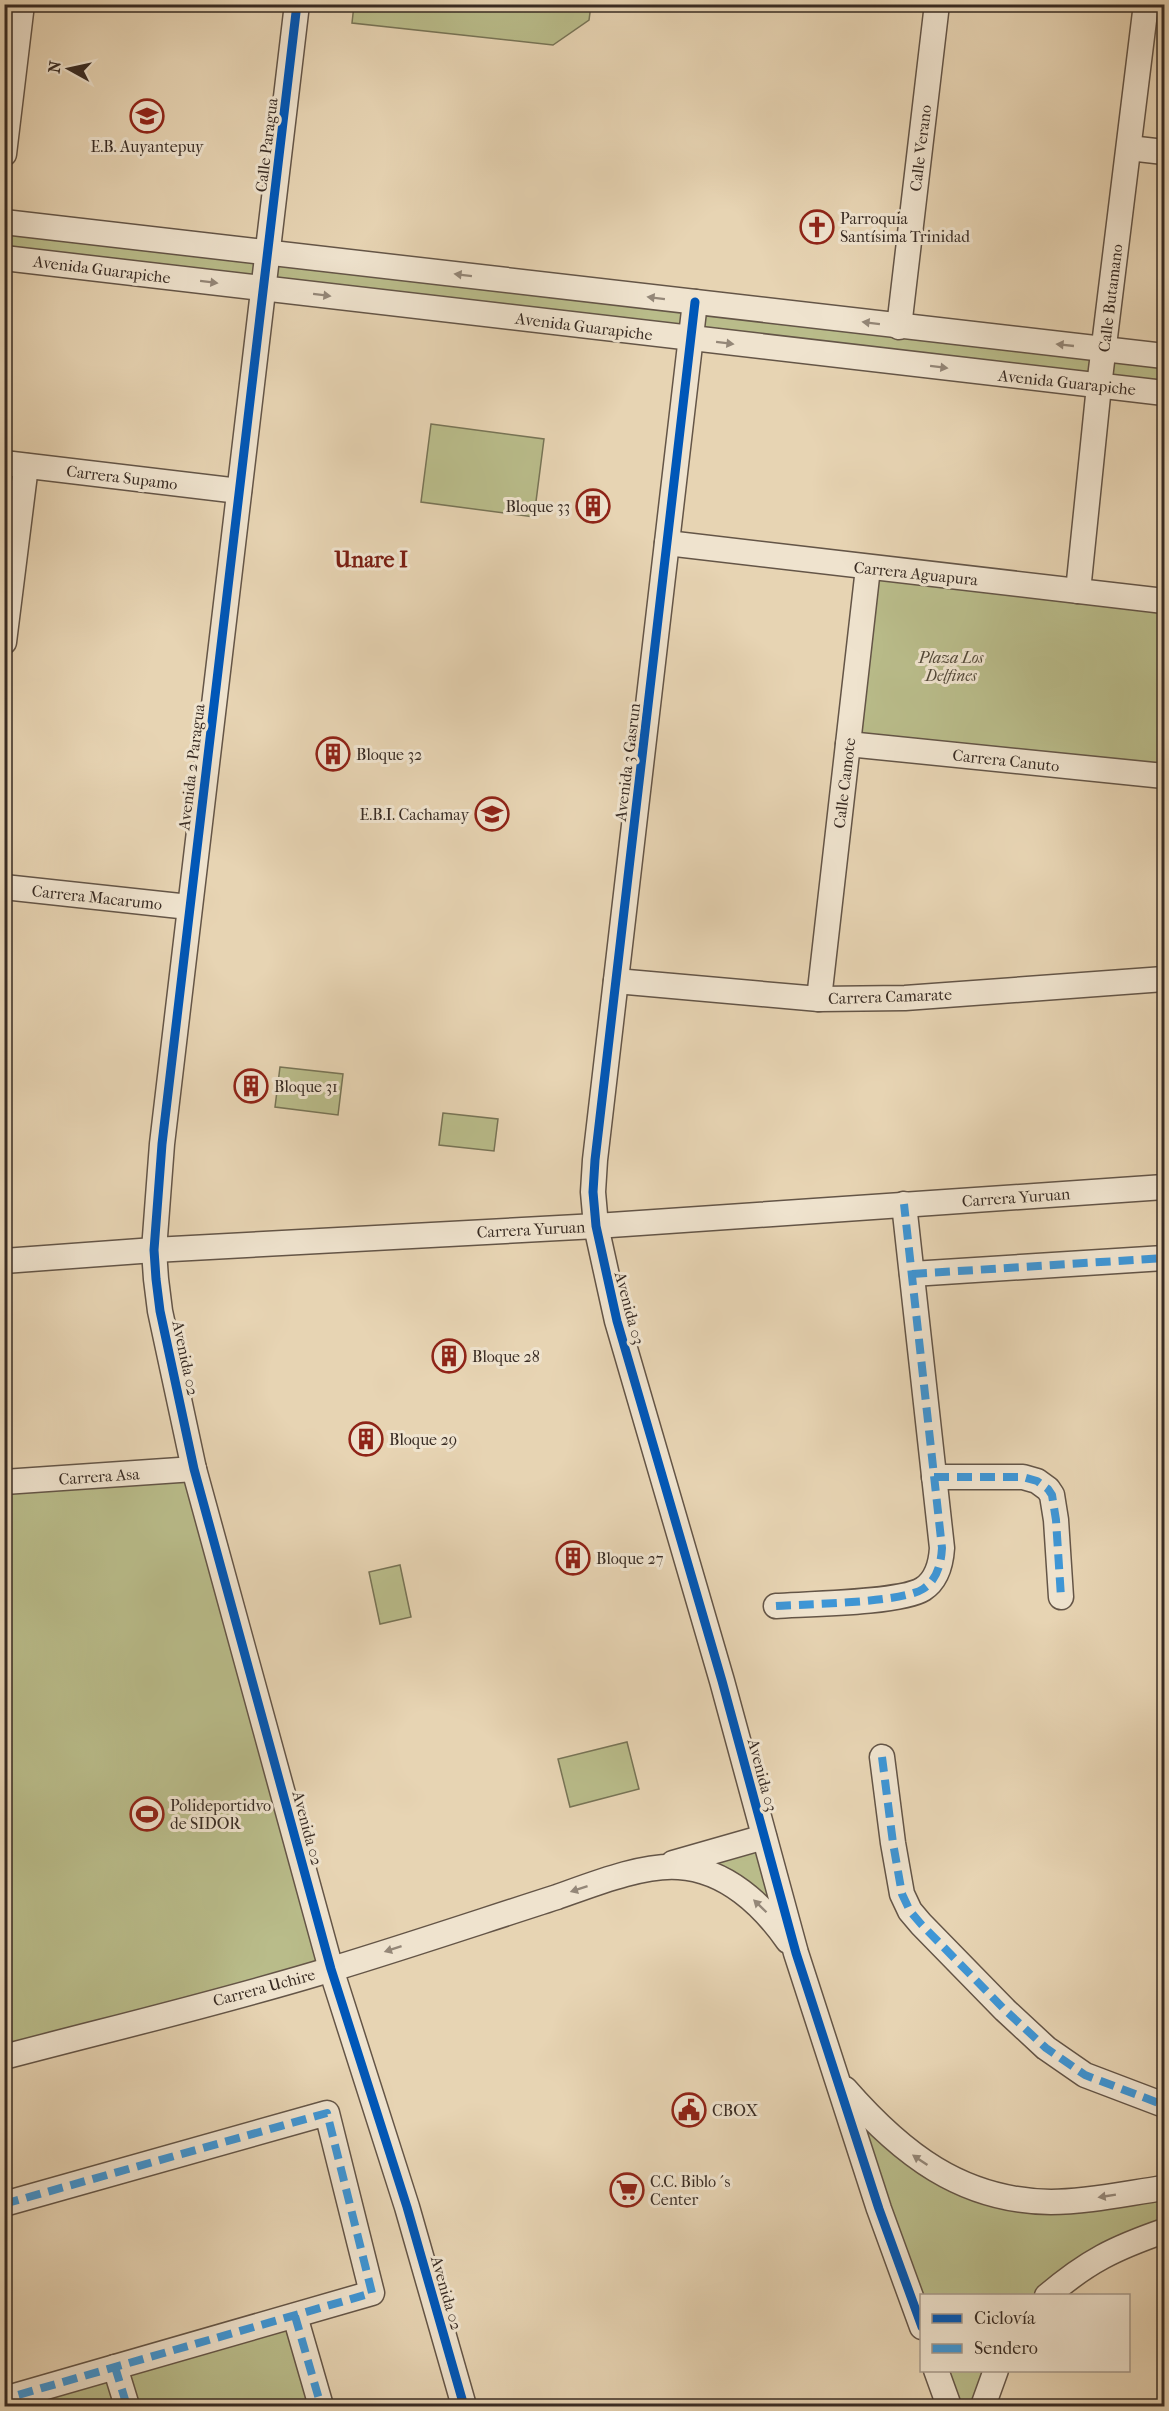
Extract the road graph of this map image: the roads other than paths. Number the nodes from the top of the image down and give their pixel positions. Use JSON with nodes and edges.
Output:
{"nodes":[{"id":1,"x":297,"y":4,"type":"edge"},
{"id":2,"x":937,"y":4,"type":"edge"},
{"id":3,"x":1146,"y":4,"type":"edge"},
{"id":4,"x":16,"y":15,"type":"edge"},
{"id":5,"x":1129,"y":148,"type":"junction"},
{"id":6,"x":1164,"y":152,"type":"edge"},
{"id":7,"x":4,"y":154,"type":"edge"},
{"id":8,"x":4,"y":222,"type":"edge"},
{"id":9,"x":268,"y":252,"type":"junction"},
{"id":10,"x":4,"y":258,"type":"edge"},
{"id":11,"x":264,"y":288,"type":"junction"},
{"id":12,"x":695,"y":302,"type":"junction"},
{"id":13,"x":899,"y":327,"type":"junction"},
{"id":14,"x":691,"y":339,"type":"junction"},
{"id":15,"x":1104,"y":350,"type":"junction"},
{"id":16,"x":1164,"y":356,"type":"edge"},
{"id":17,"x":1099,"y":386,"type":"junction"},
{"id":18,"x":1164,"y":393,"type":"edge"},
{"id":19,"x":15,"y":464,"type":"edge"},
{"id":20,"x":239,"y":491,"type":"junction"},
{"id":21,"x":667,"y":543,"type":"junction"},
{"id":22,"x":868,"y":568,"type":"junction"},
{"id":23,"x":1078,"y":591,"type":"junction"},
{"id":24,"x":1164,"y":602,"type":"edge"},
{"id":25,"x":4,"y":642,"type":"edge"},
{"id":26,"x":848,"y":744,"type":"junction"},
{"id":27,"x":1164,"y":776,"type":"edge"},
{"id":28,"x":4,"y":887,"type":"edge"},
{"id":29,"x":189,"y":907,"type":"junction"},
{"id":30,"x":1164,"y":979,"type":"edge"},
{"id":31,"x":616,"y":981,"type":"junction"},
{"id":32,"x":819,"y":999,"type":"junction"},
{"id":33,"x":1164,"y":1187,"type":"edge"},
{"id":34,"x":904,"y":1204,"type":"junction"},
{"id":35,"x":596,"y":1226,"type":"junction"},
{"id":36,"x":154,"y":1250,"type":"junction"},
{"id":37,"x":1164,"y":1258,"type":"edge"},
{"id":38,"x":4,"y":1261,"type":"edge"},
{"id":39,"x":912,"y":1274,"type":"junction"},
{"id":40,"x":194,"y":1469,"type":"junction"},
{"id":41,"x":934,"y":1478,"type":"junction"},
{"id":42,"x":4,"y":1482,"type":"edge"},
{"id":43,"x":1061,"y":1597,"type":"dead end"},
{"id":44,"x":776,"y":1606,"type":"dead end"},
{"id":45,"x":882,"y":1757,"type":"dead end"},
{"id":46,"x":764,"y":1837,"type":"junction"},
{"id":47,"x":659,"y":1867,"type":"junction"},
{"id":48,"x":796,"y":1953,"type":"junction"},
{"id":49,"x":331,"y":1969,"type":"junction"},
{"id":50,"x":4,"y":2057,"type":"edge"},
{"id":51,"x":837,"y":2080,"type":"junction"},
{"id":52,"x":1164,"y":2105,"type":"edge"},
{"id":53,"x":1164,"y":2188,"type":"edge"},
{"id":54,"x":4,"y":2204,"type":"edge"},
{"id":55,"x":1164,"y":2230,"type":"edge"},
{"id":56,"x":1048,"y":2294,"type":"edge"},
{"id":57,"x":295,"y":2316,"type":"junction"},
{"id":58,"x":920,"y":2323,"type":"edge"},
{"id":59,"x":115,"y":2367,"type":"junction"},
{"id":60,"x":937,"y":2372,"type":"edge"},
{"id":61,"x":995,"y":2372,"type":"edge"},
{"id":62,"x":5,"y":2395,"type":"edge"},
{"id":63,"x":127,"y":2406,"type":"edge"},
{"id":64,"x":321,"y":2406,"type":"edge"},
{"id":65,"x":464,"y":2406,"type":"edge"},
{"id":66,"x":949,"y":2406,"type":"edge"},
{"id":67,"x":983,"y":2406,"type":"edge"}],
"edges":[{"from":1,"to":9,"type":"street","name":"Calle Paragua"},
{"from":2,"to":13,"type":"street","name":"Calle Verano"},
{"from":3,"to":5,"type":"street","name":"Calle Butamano"},
{"from":4,"to":7,"type":"street"},
{"from":5,"to":6,"type":"street"},
{"from":5,"to":15,"type":"street","name":"Calle Butamano"},
{"from":8,"to":9,"type":"street"},
{"from":9,"to":11,"type":"street","name":"Calle Paragua"},
{"from":12,"to":9,"type":"street","one_way":true},
{"from":10,"to":11,"type":"street","name":"Avenida Guarapiche","one_way":true},
{"from":11,"to":14,"type":"street","name":"Avenida Guarapiche","one_way":true},
{"from":11,"to":20,"type":"street","name":"Avenida 2 Paragua"},
{"from":13,"to":12,"type":"street","one_way":true},
{"from":12,"to":14,"type":"street","name":"Avenida 3 Gasrun"},
{"from":15,"to":13,"type":"street","one_way":true},
{"from":14,"to":17,"type":"street","name":"Avenida Guarapiche","one_way":true},
{"from":14,"to":21,"type":"street","name":"Avenida 3 Gasrun"},
{"from":15,"to":16,"type":"street"},
{"from":15,"to":17,"type":"street","name":"Calle Butamano"},
{"from":17,"to":18,"type":"street","name":"Avenida Guarapiche"},
{"from":17,"to":23,"type":"street","name":"Calle Butamano"},
{"from":19,"to":20,"type":"street","name":"Carrera Supamo"},
{"from":19,"to":25,"type":"street"},
{"from":20,"to":29,"type":"street","name":"Avenida 2 Paragua"},
{"from":21,"to":22,"type":"street","name":"Carrera Aguapura"},
{"from":21,"to":31,"type":"street","name":"Avenida 3 Gasrun"},
{"from":22,"to":23,"type":"street","name":"Carrera Aguapura"},
{"from":22,"to":26,"type":"street","name":"Calle Camote"},
{"from":23,"to":24,"type":"street","name":"Carrera Aguapura"},
{"from":26,"to":27,"type":"street","name":"Carrera Canuto"},
{"from":26,"to":32,"type":"street","name":"Calle Camote"},
{"from":28,"to":29,"type":"street","name":"Carrera Macarumo"},
{"from":29,"to":36,"type":"street","name":"Avenida 2 Paragua"},
{"from":30,"to":32,"type":"street","name":"Carrera Camarate"},
{"from":31,"to":32,"type":"street","name":"Carrera Camarate"},
{"from":31,"to":35,"type":"street","name":"Avenida 3 Gasrun"},
{"from":33,"to":34,"type":"street","name":"Carrera Yuruan"},
{"from":34,"to":35,"type":"street","name":"Carrera Yuruan"},
{"from":34,"to":39,"type":"street"},
{"from":35,"to":36,"type":"street","name":"Carrera Yuruan"},
{"from":35,"to":46,"type":"street","name":"Avenida 03"},
{"from":36,"to":38,"type":"street","name":"Carrera Yuruan"},
{"from":36,"to":40,"type":"street","name":"Avenida 02"},
{"from":37,"to":39,"type":"street"},
{"from":39,"to":41,"type":"street"},
{"from":40,"to":42,"type":"street","name":"Carrera Asa"},
{"from":40,"to":49,"type":"street","name":"Avenida 02"},
{"from":41,"to":43,"type":"street"},
{"from":41,"to":44,"type":"street"},
{"from":45,"to":52,"type":"street"},
{"from":46,"to":47,"type":"street","name":"Carrera Uchire"},
{"from":46,"to":48,"type":"street","name":"Avenida 03"},
{"from":48,"to":47,"type":"street","name":"Carrera Uchire","one_way":true},
{"from":47,"to":49,"type":"street","name":"Carrera Uchire","one_way":true},
{"from":48,"to":51,"type":"street","name":"Avenida 03"},
{"from":49,"to":50,"type":"street","name":"Carrera Uchire"},
{"from":49,"to":65,"type":"street","name":"Avenida 02"},
{"from":53,"to":51,"type":"street","one_way":true},
{"from":51,"to":58,"type":"street","name":"Avenida 03"},
{"from":54,"to":57,"type":"street"},
{"from":55,"to":56,"type":"street"},
{"from":57,"to":59,"type":"street"},
{"from":57,"to":64,"type":"street"},
{"from":59,"to":62,"type":"street"},
{"from":59,"to":63,"type":"street"},
{"from":60,"to":66,"type":"street"},
{"from":61,"to":67,"type":"street"}]}
